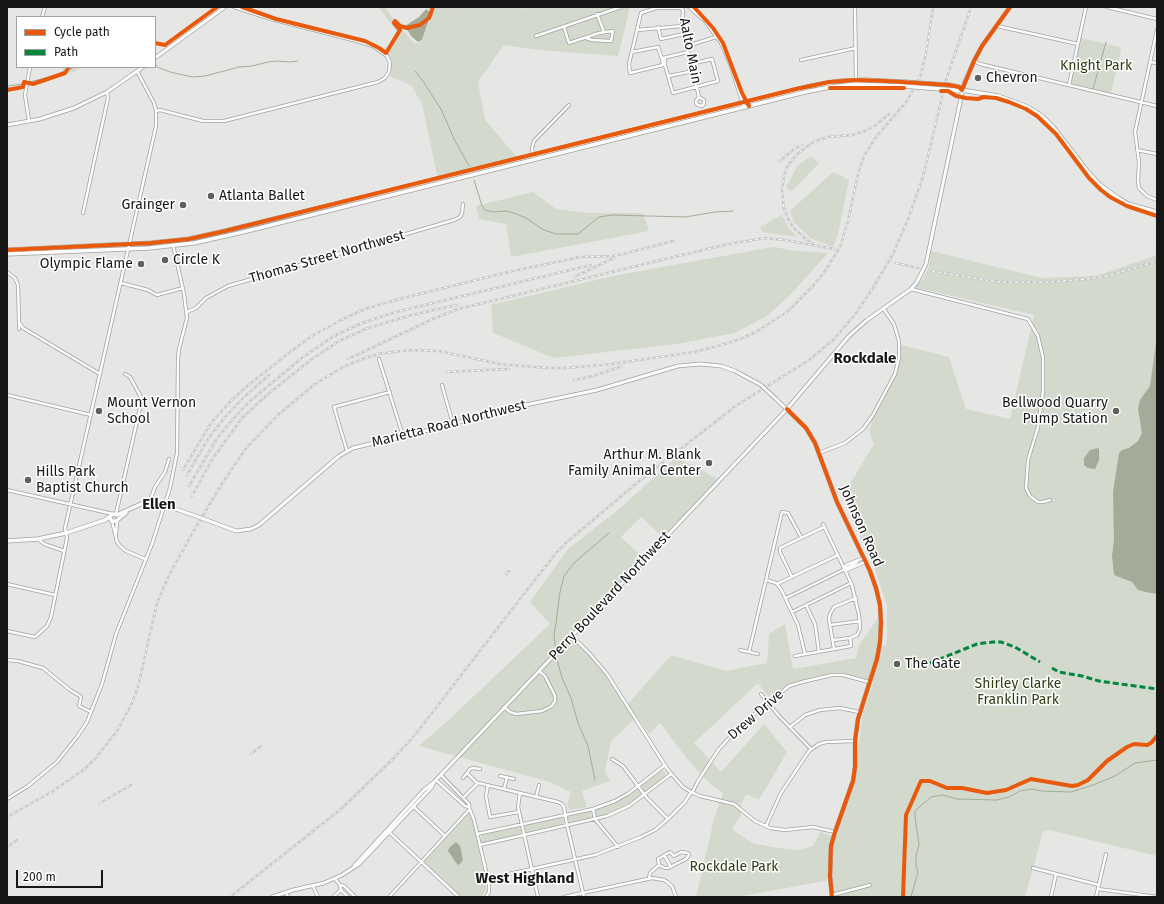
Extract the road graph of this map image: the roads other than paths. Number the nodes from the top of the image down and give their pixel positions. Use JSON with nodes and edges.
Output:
{"nodes":[{"id":1,"x":225,"y":7,"type":"edge"},
{"id":2,"x":234,"y":7,"type":"edge"},
{"id":3,"x":621,"y":7,"type":"edge"},
{"id":4,"x":689,"y":7,"type":"edge"},
{"id":5,"x":856,"y":7,"type":"edge"},
{"id":6,"x":1010,"y":7,"type":"edge"},
{"id":7,"x":1086,"y":7,"type":"edge"},
{"id":8,"x":1107,"y":7,"type":"edge"},
{"id":9,"x":656,"y":8,"type":"edge"},
{"id":10,"x":597,"y":14,"type":"junction"},
{"id":11,"x":1157,"y":19,"type":"edge"},
{"id":12,"x":682,"y":26,"type":"junction"},
{"id":13,"x":997,"y":26,"type":"junction"},
{"id":14,"x":564,"y":27,"type":"junction"},
{"id":15,"x":658,"y":27,"type":"junction"},
{"id":16,"x":637,"y":30,"type":"junction"},
{"id":17,"x":1157,"y":30,"type":"edge"},
{"id":18,"x":604,"y":32,"type":"junction"},
{"id":19,"x":684,"y":34,"type":"junction"},
{"id":20,"x":536,"y":36,"type":"dead end"},
{"id":21,"x":716,"y":37,"type":"junction"},
{"id":22,"x":586,"y":38,"type":"junction"},
{"id":23,"x":1078,"y":44,"type":"junction"},
{"id":24,"x":687,"y":46,"type":"junction"},
{"id":25,"x":856,"y":48,"type":"junction"},
{"id":26,"x":632,"y":52,"type":"junction"},
{"id":27,"x":688,"y":52,"type":"junction"},
{"id":28,"x":156,"y":57,"type":"edge"},
{"id":29,"x":663,"y":58,"type":"junction"},
{"id":30,"x":801,"y":60,"type":"dead end"},
{"id":31,"x":974,"y":61,"type":"junction"},
{"id":32,"x":1150,"y":62,"type":"junction"},
{"id":33,"x":1157,"y":63,"type":"edge"},
{"id":34,"x":691,"y":64,"type":"junction"},
{"id":35,"x":664,"y":65,"type":"junction"},
{"id":36,"x":30,"y":68,"type":"edge"},
{"id":37,"x":142,"y":68,"type":"edge"},
{"id":38,"x":137,"y":71,"type":"junction"},
{"id":39,"x":693,"y":71,"type":"junction"},
{"id":40,"x":669,"y":76,"type":"junction"},
{"id":41,"x":856,"y":82,"type":"junction"},
{"id":42,"x":1069,"y":85,"type":"junction"},
{"id":43,"x":697,"y":88,"type":"junction"},
{"id":44,"x":962,"y":90,"type":"junction"},
{"id":45,"x":107,"y":92,"type":"junction"},
{"id":46,"x":699,"y":97,"type":"junction"},
{"id":47,"x":1141,"y":102,"type":"junction"},
{"id":48,"x":569,"y":105,"type":"dead end"},
{"id":49,"x":743,"y":105,"type":"junction"},
{"id":50,"x":702,"y":106,"type":"junction"},
{"id":51,"x":1157,"y":106,"type":"edge"},
{"id":52,"x":156,"y":111,"type":"junction"},
{"id":53,"x":704,"y":113,"type":"junction"},
{"id":54,"x":29,"y":122,"type":"junction"},
{"id":55,"x":7,"y":125,"type":"edge"},
{"id":56,"x":1137,"y":150,"type":"junction"},
{"id":57,"x":1157,"y":154,"type":"edge"},
{"id":58,"x":534,"y":157,"type":"junction"},
{"id":59,"x":1157,"y":200,"type":"edge"},
{"id":60,"x":463,"y":204,"type":"dead end"},
{"id":61,"x":1157,"y":212,"type":"edge"},
{"id":62,"x":83,"y":213,"type":"dead end"},
{"id":63,"x":173,"y":241,"type":"junction"},
{"id":64,"x":130,"y":244,"type":"junction"},
{"id":65,"x":173,"y":246,"type":"junction"},
{"id":66,"x":129,"y":249,"type":"junction"},
{"id":67,"x":7,"y":250,"type":"edge"},
{"id":68,"x":7,"y":254,"type":"edge"},
{"id":69,"x":7,"y":272,"type":"edge"},
{"id":70,"x":121,"y":283,"type":"junction"},
{"id":71,"x":183,"y":288,"type":"junction"},
{"id":72,"x":911,"y":289,"type":"junction"},
{"id":73,"x":883,"y":308,"type":"junction"},
{"id":74,"x":187,"y":312,"type":"junction"},
{"id":75,"x":19,"y":318,"type":"junction"},
{"id":76,"x":18,"y":329,"type":"dead end"},
{"id":77,"x":380,"y":359,"type":"dead end"},
{"id":78,"x":100,"y":374,"type":"junction"},
{"id":79,"x":125,"y":374,"type":"dead end"},
{"id":80,"x":442,"y":385,"type":"dead end"},
{"id":81,"x":390,"y":392,"type":"junction"},
{"id":82,"x":7,"y":395,"type":"edge"},
{"id":83,"x":787,"y":409,"type":"junction"},
{"id":84,"x":91,"y":415,"type":"junction"},
{"id":85,"x":453,"y":424,"type":"junction"},
{"id":86,"x":403,"y":436,"type":"junction"},
{"id":87,"x":347,"y":451,"type":"junction"},
{"id":88,"x":819,"y":453,"type":"junction"},
{"id":89,"x":169,"y":459,"type":"dead end"},
{"id":90,"x":7,"y":490,"type":"edge"},
{"id":91,"x":152,"y":500,"type":"junction"},
{"id":92,"x":1050,"y":500,"type":"dead end"},
{"id":93,"x":70,"y":504,"type":"junction"},
{"id":94,"x":114,"y":518,"type":"junction"},
{"id":95,"x":66,"y":533,"type":"junction"},
{"id":96,"x":116,"y":535,"type":"junction"},
{"id":97,"x":801,"y":538,"type":"junction"},
{"id":98,"x":38,"y":539,"type":"junction"},
{"id":99,"x":7,"y":541,"type":"edge"},
{"id":100,"x":773,"y":548,"type":"junction"},
{"id":101,"x":780,"y":549,"type":"junction"},
{"id":102,"x":64,"y":552,"type":"junction"},
{"id":103,"x":838,"y":554,"type":"junction"},
{"id":104,"x":863,"y":558,"type":"junction"},
{"id":105,"x":145,"y":560,"type":"junction"},
{"id":106,"x":865,"y":562,"type":"junction"},
{"id":107,"x":845,"y":570,"type":"junction"},
{"id":108,"x":792,"y":577,"type":"junction"},
{"id":109,"x":766,"y":580,"type":"junction"},
{"id":110,"x":851,"y":583,"type":"junction"},
{"id":111,"x":7,"y":584,"type":"edge"},
{"id":112,"x":777,"y":584,"type":"junction"},
{"id":113,"x":55,"y":595,"type":"junction"},
{"id":114,"x":786,"y":598,"type":"junction"},
{"id":115,"x":856,"y":598,"type":"junction"},
{"id":116,"x":806,"y":605,"type":"junction"},
{"id":117,"x":792,"y":612,"type":"junction"},
{"id":118,"x":860,"y":621,"type":"junction"},
{"id":119,"x":830,"y":625,"type":"junction"},
{"id":120,"x":7,"y":631,"type":"edge"},
{"id":121,"x":572,"y":636,"type":"junction"},
{"id":122,"x":850,"y":638,"type":"junction"},
{"id":123,"x":832,"y":640,"type":"junction"},
{"id":124,"x":834,"y":649,"type":"junction"},
{"id":125,"x":740,"y":650,"type":"dead end"},
{"id":126,"x":749,"y":652,"type":"junction"},
{"id":127,"x":819,"y":652,"type":"junction"},
{"id":128,"x":758,"y":654,"type":"dead end"},
{"id":129,"x":805,"y":654,"type":"junction"},
{"id":130,"x":795,"y":656,"type":"dead end"},
{"id":131,"x":7,"y":660,"type":"edge"},
{"id":132,"x":539,"y":671,"type":"junction"},
{"id":133,"x":869,"y":682,"type":"junction"},
{"id":134,"x":760,"y":694,"type":"dead end"},
{"id":135,"x":768,"y":702,"type":"junction"},
{"id":136,"x":504,"y":708,"type":"junction"},
{"id":137,"x":91,"y":712,"type":"junction"},
{"id":138,"x":859,"y":712,"type":"junction"},
{"id":139,"x":790,"y":727,"type":"junction"},
{"id":140,"x":855,"y":741,"type":"junction"},
{"id":141,"x":811,"y":749,"type":"junction"},
{"id":142,"x":612,"y":759,"type":"dead end"},
{"id":143,"x":665,"y":765,"type":"junction"},
{"id":144,"x":480,"y":769,"type":"dead end"},
{"id":145,"x":467,"y":773,"type":"junction"},
{"id":146,"x":671,"y":774,"type":"junction"},
{"id":147,"x":441,"y":775,"type":"junction"},
{"id":148,"x":500,"y":776,"type":"dead end"},
{"id":149,"x":507,"y":777,"type":"junction"},
{"id":150,"x":463,"y":778,"type":"dead end"},
{"id":151,"x":514,"y":779,"type":"dead end"},
{"id":152,"x":435,"y":781,"type":"junction"},
{"id":153,"x":477,"y":784,"type":"junction"},
{"id":154,"x":488,"y":785,"type":"junction"},
{"id":155,"x":539,"y":785,"type":"dead end"},
{"id":156,"x":638,"y":786,"type":"junction"},
{"id":157,"x":504,"y":789,"type":"junction"},
{"id":158,"x":692,"y":792,"type":"junction"},
{"id":159,"x":520,"y":793,"type":"junction"},
{"id":160,"x":645,"y":795,"type":"junction"},
{"id":161,"x":536,"y":797,"type":"junction"},
{"id":162,"x":464,"y":798,"type":"junction"},
{"id":163,"x":7,"y":799,"type":"edge"},
{"id":164,"x":413,"y":806,"type":"junction"},
{"id":165,"x":470,"y":808,"type":"junction"},
{"id":166,"x":593,"y":809,"type":"junction"},
{"id":167,"x":519,"y":812,"type":"junction"},
{"id":168,"x":566,"y":815,"type":"junction"},
{"id":169,"x":596,"y":819,"type":"junction"},
{"id":170,"x":668,"y":819,"type":"junction"},
{"id":171,"x":522,"y":825,"type":"junction"},
{"id":172,"x":567,"y":825,"type":"junction"},
{"id":173,"x":766,"y":826,"type":"junction"},
{"id":174,"x":388,"y":831,"type":"junction"},
{"id":175,"x":835,"y":832,"type":"junction"},
{"id":176,"x":477,"y":834,"type":"junction"},
{"id":177,"x":524,"y":835,"type":"junction"},
{"id":178,"x":445,"y":836,"type":"junction"},
{"id":179,"x":480,"y":845,"type":"junction"},
{"id":180,"x":618,"y":847,"type":"junction"},
{"id":181,"x":1106,"y":854,"type":"dead end"},
{"id":182,"x":664,"y":856,"type":"junction"},
{"id":183,"x":575,"y":860,"type":"junction"},
{"id":184,"x":421,"y":862,"type":"junction"},
{"id":185,"x":660,"y":865,"type":"junction"},
{"id":186,"x":671,"y":867,"type":"junction"},
{"id":187,"x":1033,"y":868,"type":"dead end"},
{"id":188,"x":531,"y":869,"type":"junction"},
{"id":189,"x":1056,"y":874,"type":"junction"},
{"id":190,"x":335,"y":879,"type":"junction"},
{"id":191,"x":649,"y":879,"type":"junction"},
{"id":192,"x":488,"y":880,"type":"junction"},
{"id":193,"x":340,"y":885,"type":"junction"},
{"id":194,"x":1099,"y":885,"type":"junction"},
{"id":195,"x":313,"y":886,"type":"junction"},
{"id":196,"x":870,"y":886,"type":"dead end"},
{"id":197,"x":341,"y":890,"type":"junction"},
{"id":198,"x":1098,"y":890,"type":"junction"},
{"id":199,"x":286,"y":892,"type":"junction"},
{"id":200,"x":583,"y":893,"type":"junction"},
{"id":201,"x":457,"y":896,"type":"edge"},
{"id":202,"x":832,"y":896,"type":"edge"},
{"id":203,"x":272,"y":897,"type":"edge"},
{"id":204,"x":288,"y":897,"type":"edge"},
{"id":205,"x":318,"y":897,"type":"edge"},
{"id":206,"x":333,"y":897,"type":"edge"},
{"id":207,"x":348,"y":897,"type":"edge"},
{"id":208,"x":355,"y":897,"type":"edge"},
{"id":209,"x":389,"y":897,"type":"edge"},
{"id":210,"x":486,"y":897,"type":"edge"},
{"id":211,"x":538,"y":897,"type":"edge"},
{"id":212,"x":564,"y":897,"type":"edge"},
{"id":213,"x":584,"y":897,"type":"edge"},
{"id":214,"x":676,"y":897,"type":"edge"},
{"id":215,"x":1051,"y":897,"type":"edge"},
{"id":216,"x":1096,"y":897,"type":"edge"},
{"id":217,"x":1157,"y":897,"type":"edge"}],
"edges":[{"from":1,"to":28,"type":"street"},
{"from":2,"to":52,"type":"street"},
{"from":3,"to":10,"type":"street"},
{"from":4,"to":21,"type":"street"},
{"from":5,"to":25,"type":"street"},
{"from":6,"to":13,"type":"street"},
{"from":7,"to":23,"type":"street"},
{"from":8,"to":11,"type":"street"},
{"from":9,"to":12,"type":"street","name":"Aalto Main"},
{"from":9,"to":16,"type":"street"},
{"from":10,"to":14,"type":"street"},
{"from":10,"to":18,"type":"street"},
{"from":12,"to":15,"type":"street"},
{"from":12,"to":19,"type":"street","name":"Aalto Main"},
{"from":13,"to":23,"type":"street"},
{"from":13,"to":31,"type":"street"},
{"from":14,"to":20,"type":"street"},
{"from":14,"to":22,"type":"street"},
{"from":15,"to":16,"type":"street"},
{"from":15,"to":19,"type":"street"},
{"from":16,"to":26,"type":"street"},
{"from":17,"to":32,"type":"street"},
{"from":18,"to":22,"type":"street"},
{"from":18,"to":22,"type":"street"},
{"from":19,"to":24,"type":"street","name":"Aalto Main"},
{"from":21,"to":24,"type":"street"},
{"from":21,"to":49,"type":"street"},
{"from":23,"to":42,"type":"street"},
{"from":24,"to":27,"type":"street","name":"Aalto Main"},
{"from":25,"to":30,"type":"street"},
{"from":25,"to":41,"type":"street"},
{"from":26,"to":29,"type":"street"},
{"from":26,"to":35,"type":"street"},
{"from":27,"to":29,"type":"street"},
{"from":27,"to":34,"type":"street","name":"Aalto Main"},
{"from":29,"to":35,"type":"street"},
{"from":31,"to":42,"type":"street"},
{"from":31,"to":44,"type":"street"},
{"from":32,"to":33,"type":"street"},
{"from":32,"to":47,"type":"street"},
{"from":34,"to":39,"type":"street","name":"Aalto Main"},
{"from":34,"to":43,"type":"street"},
{"from":35,"to":40,"type":"street"},
{"from":36,"to":54,"type":"street"},
{"from":37,"to":38,"type":"street"},
{"from":38,"to":45,"type":"street"},
{"from":38,"to":52,"type":"street"},
{"from":39,"to":40,"type":"street"},
{"from":39,"to":43,"type":"street","name":"Aalto Main"},
{"from":40,"to":43,"type":"street"},
{"from":41,"to":44,"type":"main road","bridge":true},
{"from":41,"to":49,"type":"main road"},
{"from":42,"to":47,"type":"street"},
{"from":43,"to":46,"type":"street","name":"Aalto Main"},
{"from":44,"to":61,"type":"main road"},
{"from":44,"to":72,"type":"street"},
{"from":45,"to":54,"type":"street"},
{"from":45,"to":62,"type":"street"},
{"from":46,"to":50,"type":"street","name":"Aalto Main"},
{"from":46,"to":50,"type":"street","name":"Aalto Main"},
{"from":47,"to":51,"type":"street"},
{"from":47,"to":56,"type":"street"},
{"from":48,"to":58,"type":"street"},
{"from":49,"to":53,"type":"main road"},
{"from":49,"to":58,"type":"main road"},
{"from":50,"to":53,"type":"street","name":"Aalto Main"},
{"from":52,"to":64,"type":"street"},
{"from":53,"to":58,"type":"main road"},
{"from":54,"to":55,"type":"street"},
{"from":56,"to":57,"type":"street"},
{"from":56,"to":59,"type":"street"},
{"from":58,"to":63,"type":"main road"},
{"from":58,"to":65,"type":"main road"},
{"from":60,"to":74,"type":"street","name":"Thomas Street Northwest"},
{"from":63,"to":64,"type":"main road"},
{"from":63,"to":65,"type":"street"},
{"from":64,"to":66,"type":"street"},
{"from":64,"to":67,"type":"main road"},
{"from":65,"to":66,"type":"main road"},
{"from":65,"to":71,"type":"street"},
{"from":66,"to":68,"type":"main road"},
{"from":66,"to":70,"type":"street"},
{"from":69,"to":75,"type":"street"},
{"from":70,"to":71,"type":"street"},
{"from":70,"to":78,"type":"street"},
{"from":71,"to":74,"type":"street"},
{"from":72,"to":73,"type":"street","name":"Perry Boulevard Northwest"},
{"from":72,"to":92,"type":"street"},
{"from":73,"to":83,"type":"street","name":"Perry Boulevard Northwest"},
{"from":73,"to":88,"type":"street"},
{"from":74,"to":105,"type":"street"},
{"from":75,"to":76,"type":"street"},
{"from":75,"to":78,"type":"street"},
{"from":77,"to":81,"type":"street"},
{"from":78,"to":84,"type":"street"},
{"from":79,"to":94,"type":"street"},
{"from":80,"to":85,"type":"street"},
{"from":81,"to":86,"type":"street"},
{"from":81,"to":87,"type":"street"},
{"from":82,"to":84,"type":"street"},
{"from":83,"to":85,"type":"street","name":"Marietta Road Northwest","bridge":true},
{"from":83,"to":88,"type":"street","name":"Johnson Road"},
{"from":83,"to":121,"type":"street","name":"Perry Boulevard Northwest"},
{"from":84,"to":93,"type":"street"},
{"from":85,"to":86,"type":"street","name":"Marietta Road Northwest"},
{"from":86,"to":87,"type":"street","name":"Marietta Road Northwest"},
{"from":87,"to":91,"type":"street","name":"Marietta Road Northwest","bridge":true},
{"from":88,"to":104,"type":"street","name":"Johnson Road"},
{"from":89,"to":91,"type":"street"},
{"from":90,"to":93,"type":"street"},
{"from":91,"to":94,"type":"main road"},
{"from":93,"to":94,"type":"street"},
{"from":93,"to":95,"type":"street"},
{"from":94,"to":95,"type":"main road"},
{"from":94,"to":96,"type":"street"},
{"from":94,"to":96,"type":"street"},
{"from":95,"to":98,"type":"main road"},
{"from":95,"to":102,"type":"street"},
{"from":96,"to":105,"type":"street"},
{"from":97,"to":100,"type":"street"},
{"from":97,"to":101,"type":"street"},
{"from":97,"to":103,"type":"street"},
{"from":98,"to":99,"type":"main road"},
{"from":98,"to":102,"type":"street"},
{"from":100,"to":101,"type":"street"},
{"from":100,"to":109,"type":"street"},
{"from":101,"to":108,"type":"street"},
{"from":102,"to":113,"type":"street"},
{"from":103,"to":107,"type":"street"},
{"from":103,"to":108,"type":"street"},
{"from":104,"to":106,"type":"street","name":"Johnson Road"},
{"from":104,"to":107,"type":"street"},
{"from":105,"to":137,"type":"street"},
{"from":106,"to":107,"type":"street"},
{"from":106,"to":133,"type":"street","name":"Johnson Road"},
{"from":107,"to":110,"type":"street"},
{"from":107,"to":114,"type":"street"},
{"from":108,"to":112,"type":"street"},
{"from":109,"to":112,"type":"street"},
{"from":109,"to":126,"type":"street"},
{"from":110,"to":115,"type":"street"},
{"from":110,"to":116,"type":"street"},
{"from":111,"to":113,"type":"street"},
{"from":112,"to":114,"type":"street"},
{"from":113,"to":120,"type":"street"},
{"from":114,"to":117,"type":"street"},
{"from":115,"to":118,"type":"street"},
{"from":115,"to":119,"type":"street"},
{"from":116,"to":117,"type":"street"},
{"from":116,"to":127,"type":"street"},
{"from":117,"to":129,"type":"street"},
{"from":118,"to":119,"type":"street"},
{"from":118,"to":122,"type":"street"},
{"from":119,"to":123,"type":"street"},
{"from":121,"to":132,"type":"street","name":"Perry Boulevard Northwest"},
{"from":121,"to":143,"type":"street"},
{"from":122,"to":123,"type":"street"},
{"from":122,"to":124,"type":"street"},
{"from":123,"to":124,"type":"street"},
{"from":124,"to":127,"type":"street"},
{"from":125,"to":126,"type":"street"},
{"from":126,"to":128,"type":"street"},
{"from":127,"to":129,"type":"street"},
{"from":129,"to":130,"type":"street"},
{"from":131,"to":137,"type":"street"},
{"from":132,"to":136,"type":"street","name":"Perry Boulevard Northwest"},
{"from":132,"to":136,"type":"street"},
{"from":133,"to":135,"type":"street","name":"Drew Drive"},
{"from":133,"to":138,"type":"street","name":"Johnson Road"},
{"from":134,"to":135,"type":"street"},
{"from":135,"to":139,"type":"street"},
{"from":135,"to":158,"type":"street","name":"Drew Drive"},
{"from":136,"to":147,"type":"street","name":"Perry Boulevard Northwest"},
{"from":137,"to":163,"type":"street"},
{"from":138,"to":139,"type":"street"},
{"from":138,"to":140,"type":"street","name":"Johnson Road"},
{"from":139,"to":141,"type":"street"},
{"from":140,"to":141,"type":"street"},
{"from":140,"to":175,"type":"street","name":"Johnson Road"},
{"from":141,"to":173,"type":"street"},
{"from":142,"to":156,"type":"street"},
{"from":143,"to":146,"type":"street"},
{"from":143,"to":156,"type":"street"},
{"from":144,"to":145,"type":"street"},
{"from":145,"to":150,"type":"street"},
{"from":145,"to":153,"type":"street"},
{"from":146,"to":158,"type":"street"},
{"from":146,"to":160,"type":"street"},
{"from":147,"to":152,"type":"street","name":"Perry Boulevard Northwest"},
{"from":147,"to":162,"type":"street"},
{"from":148,"to":149,"type":"street"},
{"from":149,"to":151,"type":"street"},
{"from":149,"to":157,"type":"street"},
{"from":152,"to":164,"type":"street","name":"Perry Boulevard Northwest"},
{"from":152,"to":165,"type":"street"},
{"from":152,"to":174,"type":"street","name":"Perry Boulevard Northwest"},
{"from":153,"to":154,"type":"street"},
{"from":153,"to":162,"type":"street"},
{"from":154,"to":157,"type":"street"},
{"from":154,"to":167,"type":"street"},
{"from":155,"to":161,"type":"street"},
{"from":156,"to":160,"type":"street"},
{"from":156,"to":166,"type":"street"},
{"from":157,"to":159,"type":"street"},
{"from":158,"to":170,"type":"street","name":"Drew Drive"},
{"from":158,"to":173,"type":"street"},
{"from":159,"to":161,"type":"street"},
{"from":159,"to":167,"type":"street"},
{"from":160,"to":169,"type":"street"},
{"from":160,"to":170,"type":"street"},
{"from":161,"to":168,"type":"street"},
{"from":162,"to":165,"type":"street"},
{"from":164,"to":174,"type":"street","name":"Perry Boulevard Northwest"},
{"from":164,"to":178,"type":"street"},
{"from":165,"to":176,"type":"street"},
{"from":165,"to":178,"type":"street"},
{"from":166,"to":168,"type":"street"},
{"from":166,"to":169,"type":"street"},
{"from":167,"to":171,"type":"street"},
{"from":168,"to":171,"type":"street"},
{"from":168,"to":172,"type":"street"},
{"from":169,"to":172,"type":"street"},
{"from":169,"to":180,"type":"street"},
{"from":170,"to":180,"type":"street","name":"Drew Drive"},
{"from":171,"to":176,"type":"street"},
{"from":171,"to":177,"type":"street"},
{"from":172,"to":177,"type":"street"},
{"from":172,"to":183,"type":"street"},
{"from":173,"to":175,"type":"street"},
{"from":174,"to":184,"type":"street"},
{"from":174,"to":190,"type":"street","name":"Perry Boulevard Northwest"},
{"from":175,"to":202,"type":"street","name":"Johnson Road"},
{"from":176,"to":179,"type":"street"},
{"from":177,"to":179,"type":"street"},
{"from":177,"to":188,"type":"street"},
{"from":178,"to":184,"type":"street"},
{"from":179,"to":192,"type":"street"},
{"from":180,"to":183,"type":"street","name":"Drew Drive"},
{"from":181,"to":194,"type":"street"},
{"from":182,"to":185,"type":"street"},
{"from":182,"to":186,"type":"street"},
{"from":182,"to":186,"type":"street"},
{"from":183,"to":188,"type":"street","name":"Drew Drive"},
{"from":183,"to":200,"type":"street"},
{"from":184,"to":201,"type":"street"},
{"from":184,"to":209,"type":"street"},
{"from":185,"to":186,"type":"street"},
{"from":185,"to":191,"type":"street"},
{"from":187,"to":189,"type":"street"},
{"from":188,"to":192,"type":"street","name":"Drew Drive"},
{"from":188,"to":211,"type":"street"},
{"from":189,"to":194,"type":"street"},
{"from":189,"to":215,"type":"street"},
{"from":190,"to":193,"type":"street"},
{"from":190,"to":195,"type":"street","name":"Perry Boulevard Northwest"},
{"from":191,"to":200,"type":"street"},
{"from":191,"to":214,"type":"street"},
{"from":192,"to":210,"type":"street"},
{"from":193,"to":197,"type":"street"},
{"from":193,"to":208,"type":"street"},
{"from":194,"to":198,"type":"street"},
{"from":195,"to":199,"type":"street","name":"Perry Boulevard Northwest"},
{"from":195,"to":205,"type":"street"},
{"from":196,"to":202,"type":"street"},
{"from":197,"to":206,"type":"street"},
{"from":197,"to":207,"type":"street"},
{"from":198,"to":216,"type":"street"},
{"from":198,"to":217,"type":"street"},
{"from":199,"to":203,"type":"street","name":"Perry Boulevard Northwest"},
{"from":199,"to":204,"type":"street"},
{"from":200,"to":212,"type":"street"},
{"from":200,"to":213,"type":"street"}]}
